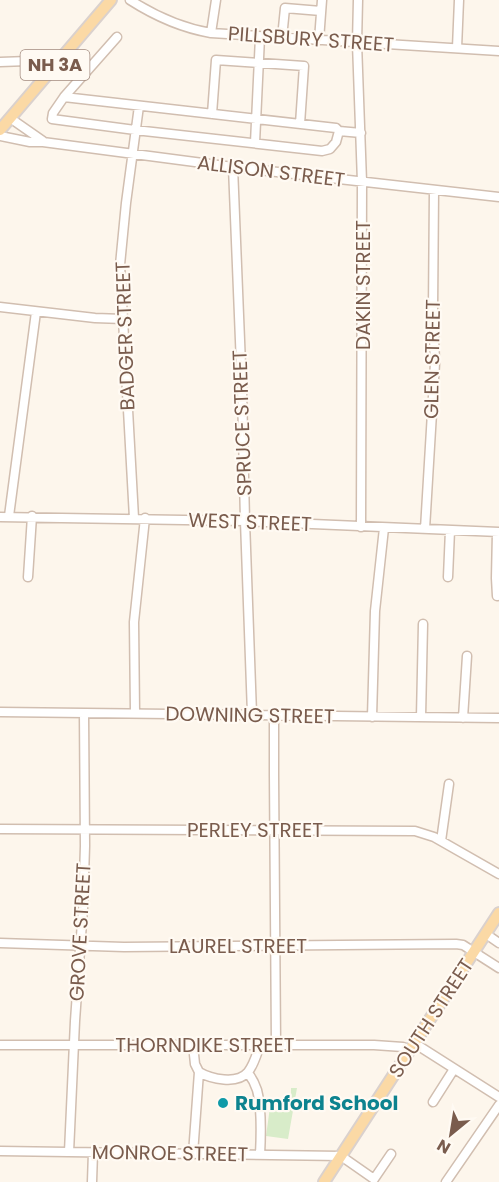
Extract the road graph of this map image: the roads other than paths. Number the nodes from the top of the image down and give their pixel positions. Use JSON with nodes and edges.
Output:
{"nodes":[{"id":1,"x":111,"y":0,"type":"edge"},
{"id":2,"x":130,"y":0,"type":"edge"},
{"id":3,"x":216,"y":0,"type":"edge"},
{"id":4,"x":322,"y":0,"type":"edge"},
{"id":5,"x":358,"y":0,"type":"edge"},
{"id":6,"x":459,"y":0,"type":"edge"},
{"id":7,"x":321,"y":11,"type":"junction"},
{"id":8,"x":211,"y":33,"type":"junction"},
{"id":9,"x":117,"y":37,"type":"dead end"},
{"id":10,"x":260,"y":37,"type":"junction"},
{"id":11,"x":282,"y":38,"type":"junction"},
{"id":12,"x":319,"y":40,"type":"junction"},
{"id":13,"x":357,"y":43,"type":"junction"},
{"id":14,"x":457,"y":48,"type":"junction"},
{"id":15,"x":499,"y":51,"type":"edge"},
{"id":16,"x":0,"y":62,"type":"edge"},
{"id":17,"x":259,"y":63,"type":"junction"},
{"id":18,"x":55,"y":65,"type":"junction"},
{"id":19,"x":64,"y":97,"type":"junction"},
{"id":20,"x":139,"y":106,"type":"junction"},
{"id":21,"x":212,"y":114,"type":"junction"},
{"id":22,"x":10,"y":118,"type":"junction"},
{"id":23,"x":256,"y":119,"type":"junction"},
{"id":24,"x":300,"y":124,"type":"junction"},
{"id":25,"x":0,"y":130,"type":"edge"},
{"id":26,"x":135,"y":130,"type":"junction"},
{"id":27,"x":339,"y":131,"type":"junction"},
{"id":28,"x":361,"y":133,"type":"junction"},
{"id":29,"x":0,"y":136,"type":"edge"},
{"id":30,"x":43,"y":142,"type":"junction"},
{"id":31,"x":255,"y":143,"type":"junction"},
{"id":32,"x":133,"y":154,"type":"junction"},
{"id":33,"x":233,"y":167,"type":"junction"},
{"id":34,"x":363,"y":182,"type":"junction"},
{"id":35,"x":434,"y":190,"type":"junction"},
{"id":36,"x":499,"y":197,"type":"edge"},
{"id":37,"x":0,"y":307,"type":"edge"},
{"id":38,"x":36,"y":312,"type":"junction"},
{"id":39,"x":123,"y":319,"type":"junction"},
{"id":40,"x":4,"y":516,"type":"edge"},
{"id":41,"x":32,"y":516,"type":"junction"},
{"id":42,"x":134,"y":518,"type":"junction"},
{"id":43,"x":146,"y":518,"type":"junction"},
{"id":44,"x":244,"y":521,"type":"junction"},
{"id":45,"x":361,"y":527,"type":"junction"},
{"id":46,"x":384,"y":528,"type":"junction"},
{"id":47,"x":425,"y":529,"type":"junction"},
{"id":48,"x":450,"y":530,"type":"junction"},
{"id":49,"x":498,"y":532,"type":"edge"},
{"id":50,"x":28,"y":577,"type":"dead end"},
{"id":51,"x":448,"y":577,"type":"dead end"},
{"id":52,"x":497,"y":596,"type":"dead end"},
{"id":53,"x":423,"y":624,"type":"dead end"},
{"id":54,"x":467,"y":656,"type":"dead end"},
{"id":55,"x":0,"y":712,"type":"edge"},
{"id":56,"x":84,"y":713,"type":"junction"},
{"id":57,"x":135,"y":713,"type":"junction"},
{"id":58,"x":252,"y":714,"type":"junction"},
{"id":59,"x":274,"y":715,"type":"junction"},
{"id":60,"x":372,"y":717,"type":"junction"},
{"id":61,"x":420,"y":717,"type":"junction"},
{"id":62,"x":464,"y":718,"type":"junction"},
{"id":63,"x":499,"y":718,"type":"edge"},
{"id":64,"x":449,"y":784,"type":"dead end"},
{"id":65,"x":0,"y":829,"type":"edge"},
{"id":66,"x":84,"y":829,"type":"junction"},
{"id":67,"x":274,"y":830,"type":"junction"},
{"id":68,"x":441,"y":841,"type":"junction"},
{"id":69,"x":499,"y":874,"type":"edge"},
{"id":70,"x":499,"y":913,"type":"edge"},
{"id":71,"x":486,"y":934,"type":"junction"},
{"id":72,"x":0,"y":943,"type":"edge"},
{"id":73,"x":499,"y":943,"type":"edge"},
{"id":74,"x":79,"y":946,"type":"junction"},
{"id":75,"x":276,"y":946,"type":"junction"},
{"id":76,"x":474,"y":951,"type":"junction"},
{"id":77,"x":499,"y":968,"type":"edge"},
{"id":78,"x":0,"y":1045,"type":"edge"},
{"id":79,"x":193,"y":1045,"type":"junction"},
{"id":80,"x":260,"y":1045,"type":"junction"},
{"id":81,"x":276,"y":1045,"type":"junction"},
{"id":82,"x":74,"y":1046,"type":"junction"},
{"id":83,"x":412,"y":1047,"type":"junction"},
{"id":84,"x":454,"y":1069,"type":"junction"},
{"id":85,"x":199,"y":1072,"type":"junction"},
{"id":86,"x":248,"y":1073,"type":"junction"},
{"id":87,"x":499,"y":1097,"type":"edge"},
{"id":88,"x":433,"y":1102,"type":"dead end"},
{"id":89,"x":499,"y":1105,"type":"edge"},
{"id":90,"x":0,"y":1151,"type":"edge"},
{"id":91,"x":69,"y":1152,"type":"junction"},
{"id":92,"x":93,"y":1152,"type":"junction"},
{"id":93,"x":193,"y":1154,"type":"junction"},
{"id":94,"x":391,"y":1154,"type":"dead end"},
{"id":95,"x":260,"y":1155,"type":"junction"},
{"id":96,"x":341,"y":1156,"type":"junction"},
{"id":97,"x":92,"y":1182,"type":"edge"},
{"id":98,"x":324,"y":1182,"type":"edge"},
{"id":99,"x":446,"y":1182,"type":"edge"}],
"edges":[{"from":1,"to":18,"type":"main road","number":"NH 3A"},
{"from":2,"to":8,"type":"street","name":"PILLSBURY STREET"},
{"from":3,"to":8,"type":"street"},
{"from":4,"to":7,"type":"street"},
{"from":5,"to":13,"type":"street","name":"DAKIN STREET"},
{"from":6,"to":14,"type":"street"},
{"from":7,"to":11,"type":"street"},
{"from":7,"to":12,"type":"street"},
{"from":8,"to":10,"type":"street","name":"PILLSBURY STREET"},
{"from":9,"to":19,"type":"street"},
{"from":10,"to":11,"type":"street","name":"PILLSBURY STREET"},
{"from":10,"to":17,"type":"street"},
{"from":11,"to":12,"type":"street","name":"PILLSBURY STREET"},
{"from":12,"to":13,"type":"street","name":"PILLSBURY STREET"},
{"from":13,"to":14,"type":"street","name":"PILLSBURY STREET"},
{"from":13,"to":28,"type":"street","name":"DAKIN STREET"},
{"from":14,"to":15,"type":"street","name":"PILLSBURY STREET"},
{"from":16,"to":18,"type":"street"},
{"from":17,"to":21,"type":"street"},
{"from":17,"to":23,"type":"street"},
{"from":17,"to":24,"type":"street"},
{"from":18,"to":22,"type":"main road","number":"NH 3A"},
{"from":19,"to":20,"type":"street"},
{"from":19,"to":26,"type":"street"},
{"from":20,"to":21,"type":"street"},
{"from":20,"to":26,"type":"street","name":"BADGER STREET"},
{"from":21,"to":23,"type":"street"},
{"from":22,"to":25,"type":"main road","number":"NH 3A"},
{"from":22,"to":30,"type":"street","name":"ALLISON STREET"},
{"from":23,"to":24,"type":"street"},
{"from":23,"to":31,"type":"street"},
{"from":24,"to":27,"type":"street"},
{"from":26,"to":31,"type":"street"},
{"from":26,"to":32,"type":"street","name":"BADGER STREET"},
{"from":27,"to":28,"type":"street"},
{"from":27,"to":31,"type":"street"},
{"from":28,"to":34,"type":"street","name":"DAKIN STREET"},
{"from":29,"to":30,"type":"street","name":"ALLISON STREET"},
{"from":30,"to":32,"type":"street","name":"ALLISON STREET"},
{"from":32,"to":33,"type":"street","name":"ALLISON STREET"},
{"from":32,"to":39,"type":"street","name":"BADGER STREET"},
{"from":33,"to":34,"type":"street","name":"ALLISON STREET"},
{"from":33,"to":44,"type":"street","name":"SPRUCE STREET"},
{"from":34,"to":35,"type":"street","name":"ALLISON STREET"},
{"from":34,"to":45,"type":"street","name":"DAKIN STREET"},
{"from":35,"to":36,"type":"street","name":"ALLISON STREET"},
{"from":35,"to":47,"type":"street","name":"GLEN STREET"},
{"from":37,"to":38,"type":"street"},
{"from":38,"to":39,"type":"street"},
{"from":38,"to":40,"type":"street"},
{"from":39,"to":42,"type":"street","name":"BADGER STREET"},
{"from":40,"to":41,"type":"street","name":"WEST STREET"},
{"from":41,"to":42,"type":"street","name":"WEST STREET"},
{"from":41,"to":50,"type":"street"},
{"from":42,"to":43,"type":"street","name":"WEST STREET"},
{"from":43,"to":44,"type":"street","name":"WEST STREET"},
{"from":43,"to":57,"type":"street"},
{"from":44,"to":45,"type":"street","name":"WEST STREET"},
{"from":44,"to":58,"type":"street","name":"SPRUCE STREET"},
{"from":45,"to":46,"type":"street","name":"WEST STREET"},
{"from":46,"to":47,"type":"street","name":"WEST STREET"},
{"from":46,"to":60,"type":"street"},
{"from":47,"to":48,"type":"street","name":"WEST STREET"},
{"from":48,"to":49,"type":"street","name":"WEST STREET"},
{"from":48,"to":51,"type":"street"},
{"from":49,"to":52,"type":"street"},
{"from":53,"to":61,"type":"street"},
{"from":54,"to":62,"type":"street"},
{"from":55,"to":56,"type":"street","name":"DOWNING STREET"},
{"from":56,"to":57,"type":"street","name":"DOWNING STREET"},
{"from":56,"to":66,"type":"street","name":"GROVE STREET"},
{"from":57,"to":58,"type":"street","name":"DOWNING STREET"},
{"from":58,"to":59,"type":"street","name":"DOWNING STREET"},
{"from":59,"to":60,"type":"street","name":"DOWNING STREET"},
{"from":59,"to":67,"type":"street"},
{"from":60,"to":61,"type":"street","name":"DOWNING STREET"},
{"from":61,"to":62,"type":"street","name":"DOWNING STREET"},
{"from":62,"to":63,"type":"street","name":"DOWNING STREET"},
{"from":64,"to":68,"type":"street"},
{"from":65,"to":66,"type":"street","name":"PERLEY STREET"},
{"from":66,"to":67,"type":"street","name":"PERLEY STREET"},
{"from":66,"to":74,"type":"street","name":"GROVE STREET"},
{"from":67,"to":68,"type":"street","name":"PERLEY STREET"},
{"from":67,"to":75,"type":"street"},
{"from":68,"to":69,"type":"street","name":"PERLEY STREET"},
{"from":70,"to":71,"type":"main road","name":"SOUTH STREET"},
{"from":71,"to":73,"type":"street"},
{"from":71,"to":76,"type":"main road","name":"SOUTH STREET"},
{"from":72,"to":74,"type":"street","name":"LAUREL STREET"},
{"from":74,"to":75,"type":"street","name":"LAUREL STREET"},
{"from":74,"to":82,"type":"street","name":"GROVE STREET"},
{"from":75,"to":76,"type":"street","name":"LAUREL STREET"},
{"from":75,"to":81,"type":"street"},
{"from":76,"to":77,"type":"street"},
{"from":76,"to":83,"type":"main road","name":"SOUTH STREET"},
{"from":78,"to":82,"type":"street","name":"THORNDIKE STREET"},
{"from":79,"to":80,"type":"street","name":"THORNDIKE STREET"},
{"from":79,"to":82,"type":"street","name":"THORNDIKE STREET"},
{"from":79,"to":85,"type":"street"},
{"from":80,"to":81,"type":"street","name":"THORNDIKE STREET"},
{"from":80,"to":86,"type":"street"},
{"from":81,"to":83,"type":"street","name":"THORNDIKE STREET"},
{"from":82,"to":91,"type":"street","name":"GROVE STREET"},
{"from":83,"to":84,"type":"street","name":"THORNDIKE STREET"},
{"from":83,"to":96,"type":"main road","name":"SOUTH STREET"},
{"from":84,"to":87,"type":"street","name":"THORNDIKE STREET"},
{"from":84,"to":88,"type":"street"},
{"from":85,"to":86,"type":"street"},
{"from":85,"to":93,"type":"street"},
{"from":86,"to":95,"type":"street"},
{"from":89,"to":99,"type":"street"},
{"from":90,"to":91,"type":"street","name":"MONROE STREET"},
{"from":91,"to":92,"type":"street","name":"MONROE STREET"},
{"from":92,"to":93,"type":"street","name":"MONROE STREET"},
{"from":92,"to":97,"type":"street"},
{"from":93,"to":95,"type":"street","name":"MONROE STREET"},
{"from":94,"to":96,"type":"street"},
{"from":95,"to":96,"type":"street","name":"MONROE STREET"},
{"from":96,"to":98,"type":"main road","name":"SOUTH STREET"}]}
